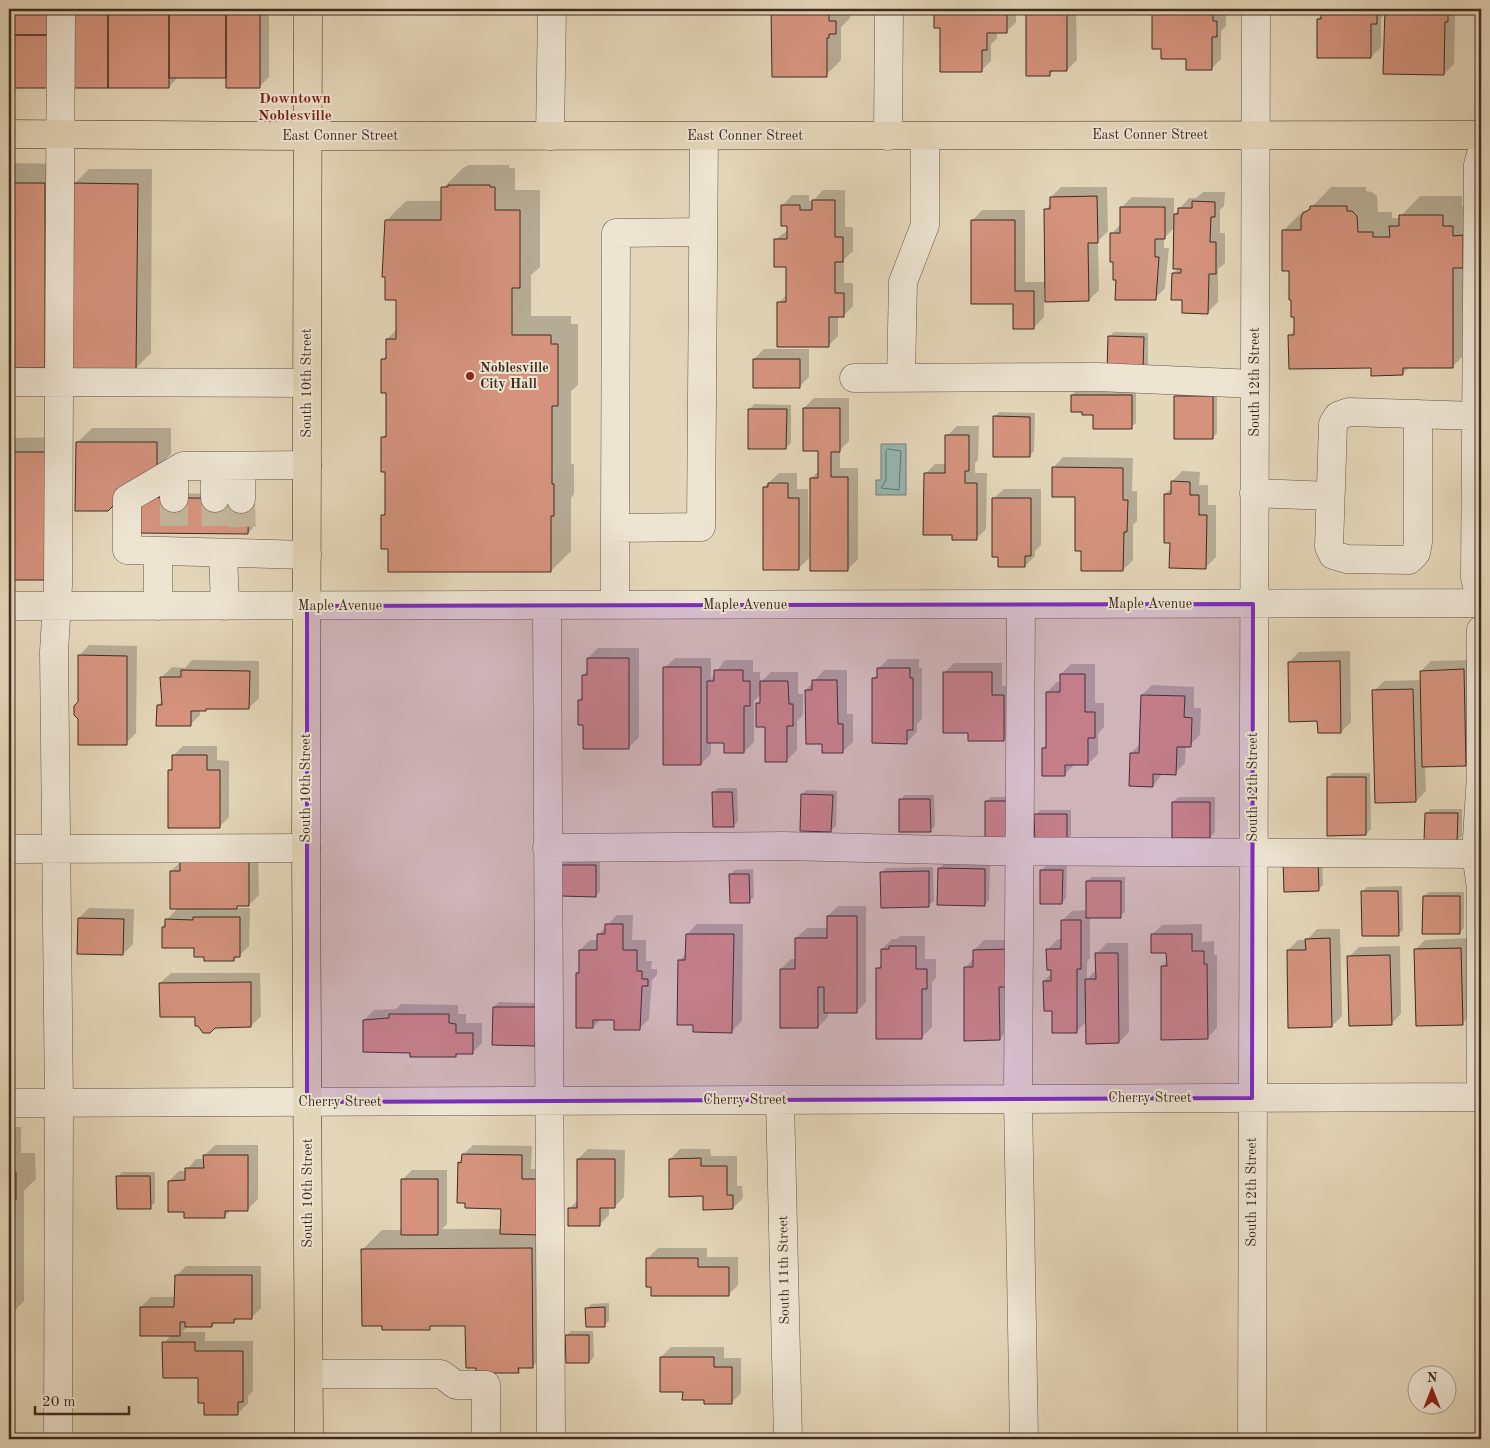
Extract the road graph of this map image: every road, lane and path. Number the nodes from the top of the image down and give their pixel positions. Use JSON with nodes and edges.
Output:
{"nodes":[{"id":1,"x":61,"y":9,"type":"edge"},
{"id":2,"x":308,"y":9,"type":"edge"},
{"id":3,"x":552,"y":9,"type":"edge"},
{"id":4,"x":889,"y":9,"type":"edge"},
{"id":5,"x":1256,"y":9,"type":"edge"},
{"id":6,"x":9,"y":134,"type":"edge"},
{"id":7,"x":62,"y":134,"type":"junction"},
{"id":8,"x":1256,"y":134,"type":"junction"},
{"id":9,"x":1481,"y":134,"type":"edge"},
{"id":10,"x":308,"y":136,"type":"junction"},
{"id":11,"x":550,"y":136,"type":"junction"},
{"id":12,"x":704,"y":136,"type":"junction"},
{"id":13,"x":888,"y":136,"type":"junction"},
{"id":14,"x":925,"y":136,"type":"junction"},
{"id":15,"x":1481,"y":154,"type":"edge"},
{"id":16,"x":702,"y":232,"type":"junction"},
{"id":17,"x":854,"y":378,"type":"dead end"},
{"id":18,"x":901,"y":378,"type":"junction"},
{"id":19,"x":1480,"y":380,"type":"edge"},
{"id":20,"x":9,"y":382,"type":"edge"},
{"id":21,"x":59,"y":383,"type":"junction"},
{"id":22,"x":306,"y":383,"type":"junction"},
{"id":23,"x":1254,"y":384,"type":"junction"},
{"id":24,"x":1418,"y":414,"type":"junction"},
{"id":25,"x":1478,"y":416,"type":"junction"},
{"id":26,"x":307,"y":465,"type":"junction"},
{"id":27,"x":214,"y":466,"type":"junction"},
{"id":28,"x":241,"y":466,"type":"junction"},
{"id":29,"x":1254,"y":493,"type":"junction"},
{"id":30,"x":1330,"y":496,"type":"junction"},
{"id":31,"x":614,"y":528,"type":"junction"},
{"id":32,"x":228,"y":545,"type":"junction"},
{"id":33,"x":169,"y":546,"type":"junction"},
{"id":34,"x":307,"y":555,"type":"junction"},
{"id":35,"x":1481,"y":603,"type":"edge"},
{"id":36,"x":1021,"y":604,"type":"junction"},
{"id":37,"x":1253,"y":604,"type":"junction"},
{"id":38,"x":547,"y":605,"type":"junction"},
{"id":39,"x":614,"y":605,"type":"junction"},
{"id":40,"x":9,"y":606,"type":"edge"},
{"id":41,"x":57,"y":606,"type":"junction"},
{"id":42,"x":158,"y":606,"type":"junction"},
{"id":43,"x":225,"y":606,"type":"junction"},
{"id":44,"x":307,"y":606,"type":"junction"},
{"id":45,"x":1481,"y":630,"type":"edge"},
{"id":46,"x":306,"y":848,"type":"junction"},
{"id":47,"x":547,"y":848,"type":"junction"},
{"id":48,"x":9,"y":849,"type":"edge"},
{"id":49,"x":56,"y":850,"type":"junction"},
{"id":50,"x":1021,"y":851,"type":"junction"},
{"id":51,"x":1252,"y":851,"type":"junction"},
{"id":52,"x":1479,"y":854,"type":"edge"},
{"id":53,"x":1481,"y":1097,"type":"edge"},
{"id":54,"x":1252,"y":1098,"type":"junction"},
{"id":55,"x":1018,"y":1099,"type":"junction"},
{"id":56,"x":780,"y":1100,"type":"junction"},
{"id":57,"x":550,"y":1101,"type":"junction"},
{"id":58,"x":307,"y":1102,"type":"junction"},
{"id":59,"x":9,"y":1103,"type":"edge"},
{"id":60,"x":58,"y":1103,"type":"junction"},
{"id":61,"x":309,"y":1374,"type":"junction"},
{"id":62,"x":58,"y":1439,"type":"edge"},
{"id":63,"x":309,"y":1439,"type":"edge"},
{"id":64,"x":486,"y":1439,"type":"edge"},
{"id":65,"x":552,"y":1439,"type":"edge"},
{"id":66,"x":788,"y":1439,"type":"edge"},
{"id":67,"x":1024,"y":1439,"type":"edge"},
{"id":68,"x":1252,"y":1439,"type":"edge"}],
"edges":[{"from":1,"to":7,"type":"street"},
{"from":2,"to":10,"type":"main road","name":"South 10th Street"},
{"from":3,"to":11,"type":"street"},
{"from":4,"to":13,"type":"street"},
{"from":5,"to":8,"type":"street","name":"South 12th Street"},
{"from":6,"to":7,"type":"main road","name":"East Conner Street"},
{"from":7,"to":10,"type":"main road","name":"East Conner Street"},
{"from":7,"to":21,"type":"street"},
{"from":8,"to":9,"type":"main road","name":"East Conner Street"},
{"from":8,"to":14,"type":"main road","name":"East Conner Street"},
{"from":8,"to":23,"type":"street","name":"South 12th Street"},
{"from":10,"to":11,"type":"main road","name":"East Conner Street"},
{"from":10,"to":22,"type":"main road","name":"South 10th Street"},
{"from":11,"to":12,"type":"main road","name":"East Conner Street"},
{"from":12,"to":13,"type":"main road","name":"East Conner Street"},
{"from":12,"to":16,"type":"street"},
{"from":13,"to":14,"type":"main road","name":"East Conner Street"},
{"from":14,"to":18,"type":"street"},
{"from":15,"to":19,"type":"street"},
{"from":16,"to":31,"type":"street"},
{"from":16,"to":31,"type":"street"},
{"from":17,"to":18,"type":"street"},
{"from":18,"to":23,"type":"street"},
{"from":19,"to":25,"type":"street"},
{"from":20,"to":21,"type":"street"},
{"from":21,"to":22,"type":"street"},
{"from":21,"to":41,"type":"street"},
{"from":22,"to":26,"type":"main road","name":"South 10th Street"},
{"from":23,"to":29,"type":"street","name":"South 12th Street"},
{"from":24,"to":25,"type":"street"},
{"from":24,"to":30,"type":"street"},
{"from":24,"to":30,"type":"street"},
{"from":25,"to":35,"type":"street"},
{"from":26,"to":28,"type":"street"},
{"from":26,"to":34,"type":"main road","name":"South 10th Street"},
{"from":27,"to":28,"type":"street"},
{"from":27,"to":28,"type":"street"},
{"from":27,"to":33,"type":"street"},
{"from":29,"to":30,"type":"street"},
{"from":29,"to":37,"type":"street","name":"South 12th Street"},
{"from":31,"to":39,"type":"street"},
{"from":32,"to":33,"type":"street"},
{"from":32,"to":34,"type":"street"},
{"from":32,"to":43,"type":"street"},
{"from":33,"to":42,"type":"street"},
{"from":34,"to":44,"type":"main road","name":"South 10th Street"},
{"from":35,"to":37,"type":"street","name":"Maple Avenue"},
{"from":36,"to":37,"type":"street","name":"Maple Avenue"},
{"from":36,"to":39,"type":"street","name":"Maple Avenue"},
{"from":36,"to":50,"type":"street"},
{"from":37,"to":51,"type":"street","name":"South 12th Street"},
{"from":38,"to":39,"type":"street","name":"Maple Avenue"},
{"from":38,"to":44,"type":"street","name":"Maple Avenue"},
{"from":38,"to":47,"type":"street"},
{"from":40,"to":41,"type":"street","name":"Maple Avenue"},
{"from":41,"to":42,"type":"street","name":"Maple Avenue"},
{"from":41,"to":49,"type":"street"},
{"from":42,"to":43,"type":"street","name":"Maple Avenue"},
{"from":43,"to":44,"type":"street","name":"Maple Avenue"},
{"from":44,"to":46,"type":"main road","name":"South 10th Street"},
{"from":45,"to":52,"type":"street"},
{"from":46,"to":49,"type":"street"},
{"from":46,"to":58,"type":"main road","name":"South 10th Street"},
{"from":47,"to":50,"type":"street"},
{"from":47,"to":57,"type":"street"},
{"from":48,"to":49,"type":"street"},
{"from":49,"to":60,"type":"street"},
{"from":50,"to":51,"type":"street"},
{"from":50,"to":55,"type":"street"},
{"from":51,"to":52,"type":"street"},
{"from":51,"to":54,"type":"street","name":"South 12th Street"},
{"from":52,"to":53,"type":"street"},
{"from":53,"to":54,"type":"street","name":"Cherry Street"},
{"from":54,"to":55,"type":"street","name":"Cherry Street"},
{"from":54,"to":68,"type":"street","name":"South 12th Street"},
{"from":55,"to":56,"type":"street","name":"Cherry Street"},
{"from":55,"to":67,"type":"street"},
{"from":56,"to":57,"type":"street","name":"Cherry Street"},
{"from":56,"to":66,"type":"street","name":"South 11th Street"},
{"from":57,"to":58,"type":"street","name":"Cherry Street"},
{"from":57,"to":65,"type":"street"},
{"from":58,"to":60,"type":"street","name":"Cherry Street"},
{"from":58,"to":61,"type":"main road","name":"South 10th Street"},
{"from":59,"to":60,"type":"street","name":"Cherry Street"},
{"from":60,"to":62,"type":"street"},
{"from":61,"to":63,"type":"main road","name":"South 10th Street"},
{"from":61,"to":64,"type":"street"}]}
